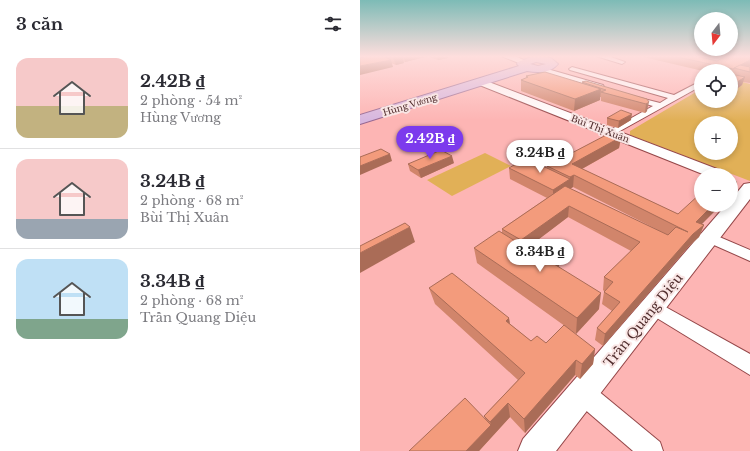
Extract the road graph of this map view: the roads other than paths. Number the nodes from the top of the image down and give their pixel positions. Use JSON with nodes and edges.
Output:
{"nodes":[{"id":1,"x":496,"y":77,"type":"edge"},
{"id":2,"x":576,"y":77,"type":"edge"},
{"id":3,"x":587,"y":77,"type":"edge"},
{"id":4,"x":481,"y":82,"type":"junction"},
{"id":5,"x":694,"y":87,"type":"edge"},
{"id":6,"x":606,"y":89,"type":"edge"},
{"id":7,"x":621,"y":94,"type":"edge"},
{"id":8,"x":667,"y":101,"type":"junction"},
{"id":9,"x":360,"y":120,"type":"edge"},
{"id":10,"x":611,"y":133,"type":"junction"},
{"id":11,"x":701,"y":168,"type":"edge"},
{"id":12,"x":746,"y":186,"type":"edge"},
{"id":13,"x":710,"y":238,"type":"junction"},
{"id":14,"x":750,"y":256,"type":"edge"},
{"id":15,"x":653,"y":307,"type":"junction"},
{"id":16,"x":750,"y":364,"type":"edge"},
{"id":17,"x":583,"y":393,"type":"junction"},
{"id":18,"x":536,"y":451,"type":"edge"},
{"id":19,"x":651,"y":451,"type":"edge"}],
"edges":[{"from":1,"to":4,"type":"main road","name":"Hùng Vương"},
{"from":2,"to":6,"type":"street"},
{"from":3,"to":8,"type":"street"},
{"from":4,"to":9,"type":"main road","name":"Hùng Vương"},
{"from":4,"to":10,"type":"street","name":"Bùi Thị Xuân"},
{"from":5,"to":8,"type":"street"},
{"from":7,"to":8,"type":"street"},
{"from":8,"to":10,"type":"street"},
{"from":10,"to":11,"type":"street","name":"Bùi Thị Xuân"},
{"from":12,"to":13,"type":"street","name":"Trần Quang Diệu"},
{"from":13,"to":14,"type":"street"},
{"from":13,"to":15,"type":"street","name":"Trần Quang Diệu"},
{"from":15,"to":16,"type":"street"},
{"from":15,"to":17,"type":"street","name":"Trần Quang Diệu"},
{"from":17,"to":18,"type":"street","name":"Trần Quang Diệu"},
{"from":17,"to":19,"type":"street"}]}
